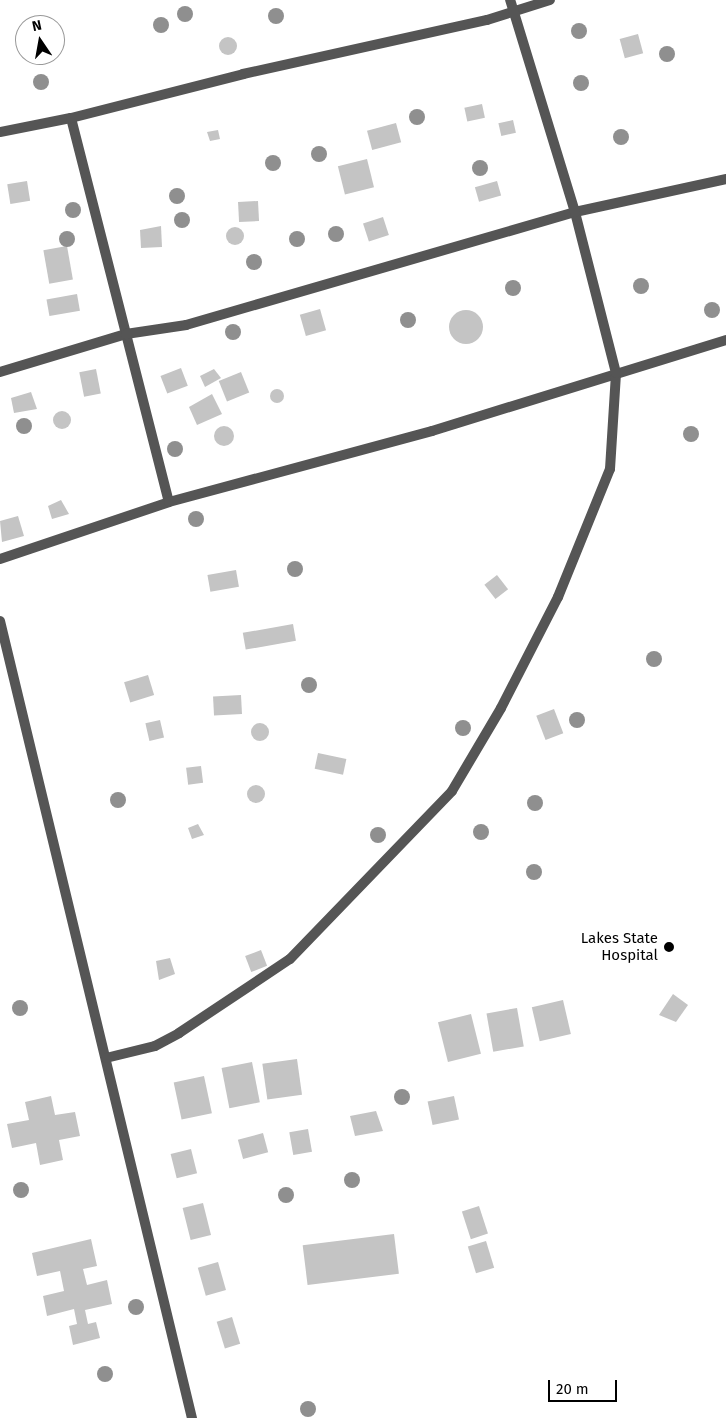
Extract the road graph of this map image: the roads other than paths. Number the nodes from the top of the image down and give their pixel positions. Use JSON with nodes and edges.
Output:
{"nodes":[{"id":1,"x":510,"y":0,"type":"edge"},
{"id":2,"x":550,"y":0,"type":"edge"},
{"id":3,"x":513,"y":11,"type":"junction"},
{"id":4,"x":71,"y":118,"type":"junction"},
{"id":5,"x":0,"y":132,"type":"edge"},
{"id":6,"x":726,"y":179,"type":"edge"},
{"id":7,"x":575,"y":212,"type":"junction"},
{"id":8,"x":126,"y":334,"type":"junction"},
{"id":9,"x":726,"y":340,"type":"edge"},
{"id":10,"x":0,"y":372,"type":"edge"},
{"id":11,"x":616,"y":373,"type":"junction"},
{"id":12,"x":169,"y":502,"type":"junction"},
{"id":13,"x":0,"y":559,"type":"edge"},
{"id":14,"x":0,"y":621,"type":"edge"},
{"id":15,"x":106,"y":1058,"type":"junction"},
{"id":16,"x":192,"y":1418,"type":"edge"}],
"edges":[{"from":1,"to":3,"type":"street"},
{"from":2,"to":3,"type":"street"},
{"from":3,"to":4,"type":"street"},
{"from":3,"to":7,"type":"street"},
{"from":4,"to":5,"type":"street"},
{"from":4,"to":8,"type":"street"},
{"from":6,"to":7,"type":"street"},
{"from":7,"to":8,"type":"street"},
{"from":7,"to":11,"type":"street"},
{"from":8,"to":10,"type":"street"},
{"from":8,"to":12,"type":"street"},
{"from":9,"to":11,"type":"street"},
{"from":11,"to":12,"type":"street"},
{"from":11,"to":15,"type":"street"},
{"from":12,"to":13,"type":"street"},
{"from":14,"to":15,"type":"street"},
{"from":15,"to":16,"type":"street"}]}
